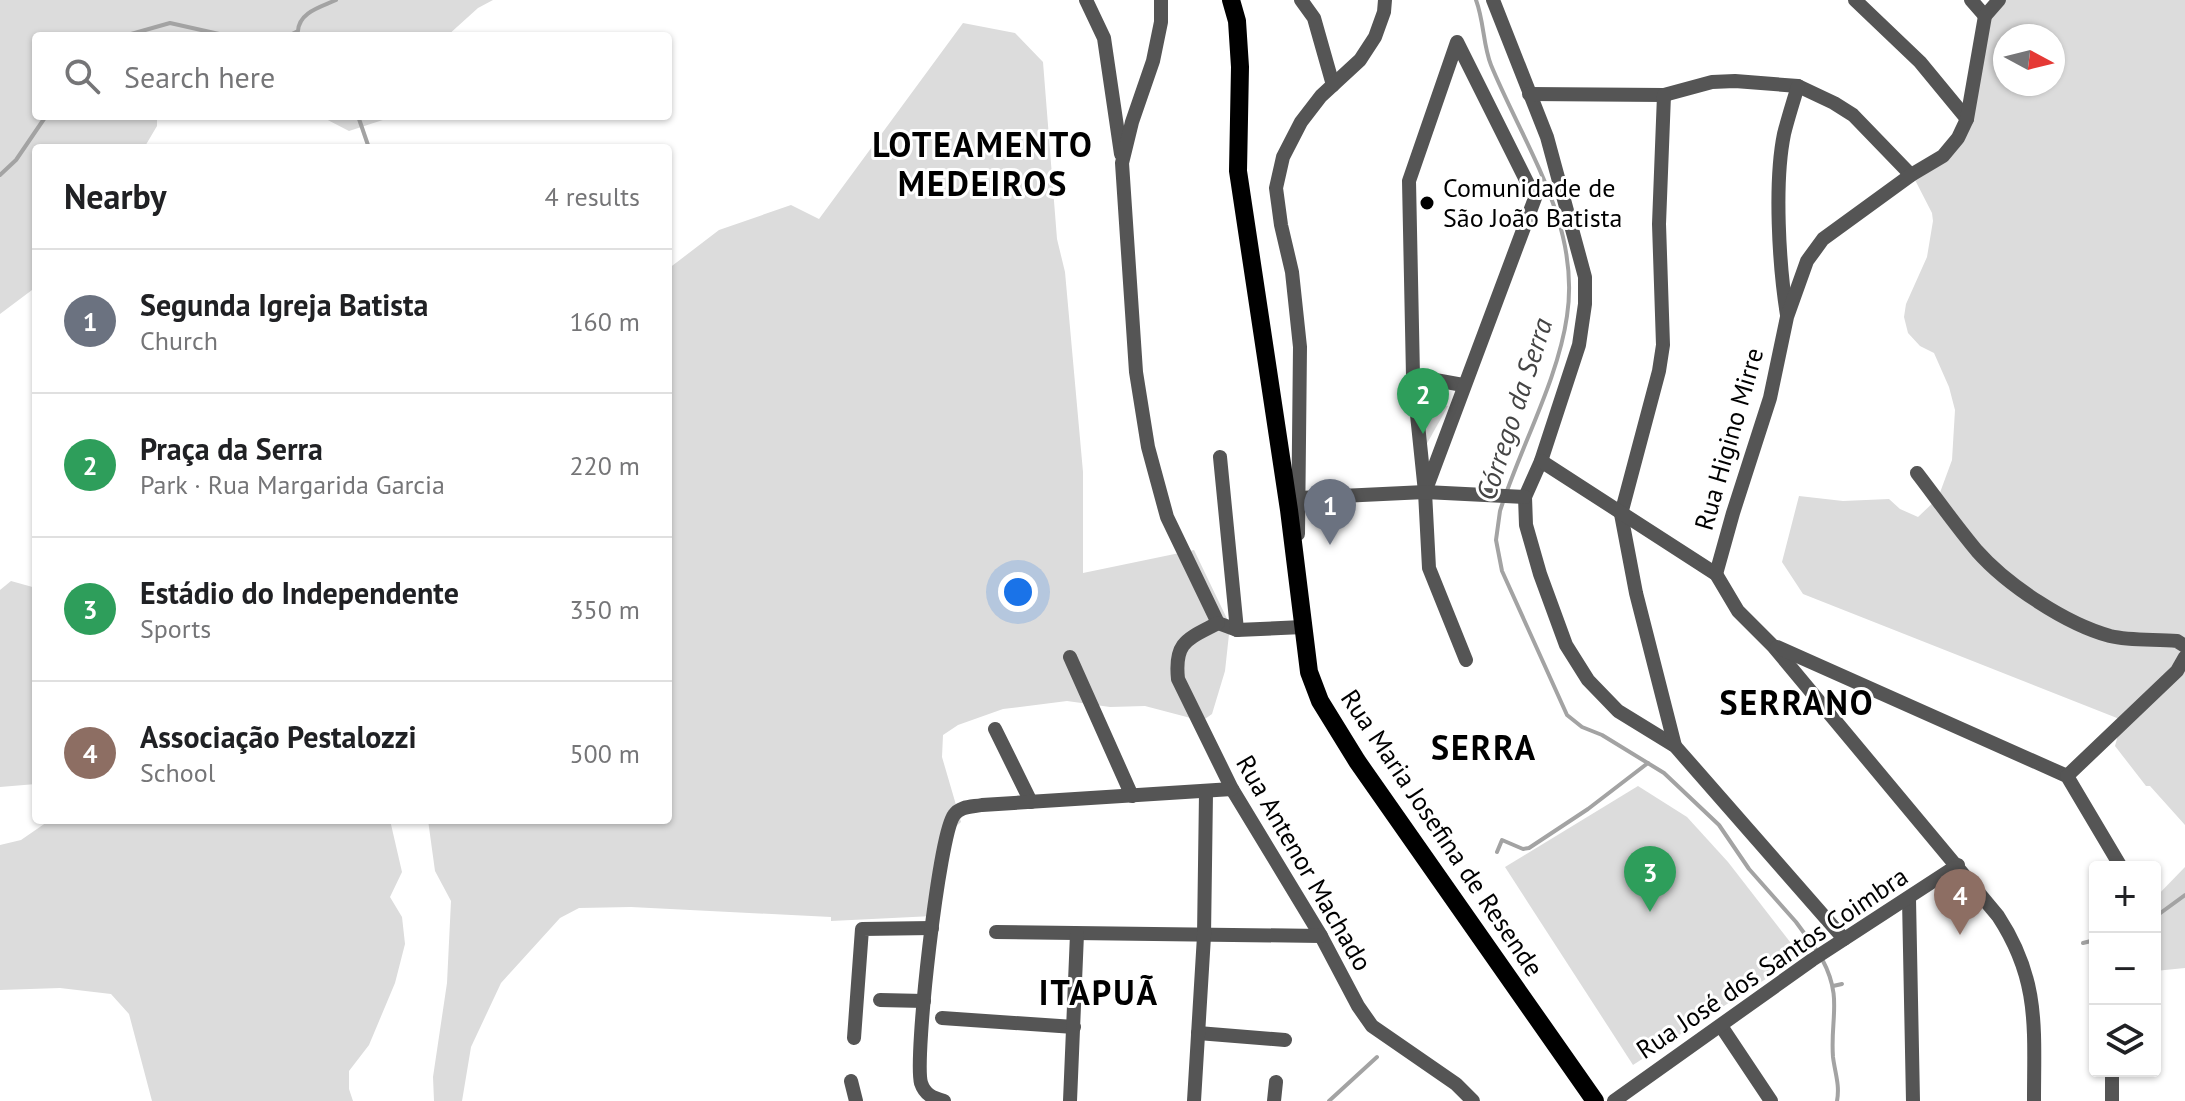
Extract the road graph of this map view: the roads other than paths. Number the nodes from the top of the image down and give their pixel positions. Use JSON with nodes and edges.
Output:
{"nodes":[{"id":1,"x":1086,"y":0,"type":"edge"},
{"id":2,"x":1161,"y":0,"type":"edge"},
{"id":3,"x":1231,"y":0,"type":"edge"},
{"id":4,"x":1301,"y":0,"type":"edge"},
{"id":5,"x":1385,"y":0,"type":"edge"},
{"id":6,"x":1493,"y":0,"type":"edge"},
{"id":7,"x":1855,"y":0,"type":"edge"},
{"id":8,"x":1971,"y":0,"type":"edge"},
{"id":9,"x":1999,"y":0,"type":"edge"},
{"id":10,"x":1985,"y":16,"type":"junction"},
{"id":11,"x":1333,"y":85,"type":"junction"},
{"id":12,"x":1798,"y":86,"type":"junction"},
{"id":13,"x":1529,"y":94,"type":"junction"},
{"id":14,"x":1664,"y":95,"type":"junction"},
{"id":15,"x":1967,"y":119,"type":"junction"},
{"id":16,"x":1122,"y":163,"type":"junction"},
{"id":17,"x":1911,"y":175,"type":"junction"},
{"id":18,"x":1787,"y":317,"type":"junction"},
{"id":19,"x":1413,"y":376,"type":"junction"},
{"id":20,"x":1463,"y":385,"type":"junction"},
{"id":21,"x":1220,"y":457,"type":"dead end"},
{"id":22,"x":1541,"y":461,"type":"junction"},
{"id":23,"x":1917,"y":473,"type":"dead end"},
{"id":24,"x":1425,"y":492,"type":"junction"},
{"id":25,"x":1525,"y":497,"type":"junction"},
{"id":26,"x":1294,"y":504,"type":"junction"},
{"id":27,"x":1621,"y":514,"type":"junction"},
{"id":28,"x":1716,"y":574,"type":"junction"},
{"id":29,"x":1218,"y":623,"type":"junction"},
{"id":30,"x":1303,"y":627,"type":"junction"},
{"id":31,"x":1237,"y":630,"type":"junction"},
{"id":32,"x":1773,"y":646,"type":"junction"},
{"id":33,"x":2185,"y":646,"type":"edge"},
{"id":34,"x":1070,"y":657,"type":"dead end"},
{"id":35,"x":2185,"y":657,"type":"edge"},
{"id":36,"x":1466,"y":660,"type":"dead end"},
{"id":37,"x":995,"y":729,"type":"dead end"},
{"id":38,"x":1675,"y":746,"type":"junction"},
{"id":39,"x":2067,"y":776,"type":"junction"},
{"id":40,"x":1232,"y":789,"type":"junction"},
{"id":41,"x":1206,"y":793,"type":"junction"},
{"id":42,"x":1132,"y":796,"type":"junction"},
{"id":43,"x":1031,"y":802,"type":"junction"},
{"id":44,"x":2117,"y":861,"type":"edge"},
{"id":45,"x":1958,"y":865,"type":"junction"},
{"id":46,"x":1909,"y":899,"type":"junction"},
{"id":47,"x":932,"y":928,"type":"junction"},
{"id":48,"x":996,"y":932,"type":"dead end"},
{"id":49,"x":1077,"y":934,"type":"junction"},
{"id":50,"x":1204,"y":936,"type":"junction"},
{"id":51,"x":1321,"y":936,"type":"junction"},
{"id":52,"x":1844,"y":939,"type":"junction"},
{"id":53,"x":880,"y":1000,"type":"dead end"},
{"id":54,"x":924,"y":1001,"type":"junction"},
{"id":55,"x":942,"y":1018,"type":"dead end"},
{"id":56,"x":1721,"y":1026,"type":"junction"},
{"id":57,"x":1074,"y":1027,"type":"junction"},
{"id":58,"x":1198,"y":1033,"type":"junction"},
{"id":59,"x":854,"y":1038,"type":"dead end"},
{"id":60,"x":1285,"y":1040,"type":"dead end"},
{"id":61,"x":2112,"y":1077,"type":"edge"},
{"id":62,"x":851,"y":1081,"type":"dead end"},
{"id":63,"x":1276,"y":1082,"type":"dead end"},
{"id":64,"x":856,"y":1101,"type":"edge"},
{"id":65,"x":944,"y":1101,"type":"edge"},
{"id":66,"x":1070,"y":1101,"type":"edge"},
{"id":67,"x":1194,"y":1101,"type":"edge"},
{"id":68,"x":1274,"y":1101,"type":"edge"},
{"id":69,"x":1473,"y":1101,"type":"edge"},
{"id":70,"x":1595,"y":1101,"type":"edge"},
{"id":71,"x":1614,"y":1101,"type":"edge"},
{"id":72,"x":1771,"y":1101,"type":"edge"},
{"id":73,"x":1913,"y":1101,"type":"edge"},
{"id":74,"x":2034,"y":1101,"type":"edge"},
{"id":75,"x":2112,"y":1101,"type":"edge"}],
"edges":[{"from":1,"to":16,"type":"street"},
{"from":2,"to":16,"type":"street"},
{"from":3,"to":26,"type":"main road"},
{"from":4,"to":11,"type":"street"},
{"from":5,"to":11,"type":"street","name":"Rua Maria Josefina de Resende"},
{"from":6,"to":13,"type":"street"},
{"from":7,"to":15,"type":"street"},
{"from":8,"to":10,"type":"street"},
{"from":9,"to":10,"type":"street"},
{"from":10,"to":15,"type":"street","name":"Rua Higino Mirre"},
{"from":11,"to":26,"type":"street","name":"Rua Maria Josefina de Resende"},
{"from":12,"to":14,"type":"street"},
{"from":12,"to":17,"type":"street"},
{"from":12,"to":18,"type":"street","name":"Rua Higino Mirre"},
{"from":13,"to":14,"type":"street"},
{"from":13,"to":22,"type":"street"},
{"from":14,"to":27,"type":"street"},
{"from":15,"to":17,"type":"street","name":"Rua Higino Mirre"},
{"from":16,"to":29,"type":"street"},
{"from":17,"to":18,"type":"street","name":"Rua Higino Mirre"},
{"from":18,"to":28,"type":"street","name":"Rua Higino Mirre"},
{"from":19,"to":20,"type":"street"},
{"from":19,"to":20,"type":"street"},
{"from":19,"to":24,"type":"street"},
{"from":20,"to":24,"type":"street"},
{"from":21,"to":31,"type":"street"},
{"from":22,"to":25,"type":"street"},
{"from":22,"to":27,"type":"street"},
{"from":23,"to":33,"type":"street"},
{"from":24,"to":25,"type":"street"},
{"from":24,"to":26,"type":"street"},
{"from":24,"to":36,"type":"street"},
{"from":25,"to":38,"type":"street"},
{"from":26,"to":30,"type":"main road","name":"Rua Maria Josefina de Resende"},
{"from":27,"to":28,"type":"street"},
{"from":27,"to":38,"type":"street"},
{"from":28,"to":32,"type":"street"},
{"from":29,"to":31,"type":"street"},
{"from":29,"to":40,"type":"street","name":"Rua Antenor Machado"},
{"from":30,"to":31,"type":"street"},
{"from":30,"to":70,"type":"main road","name":"Rua Maria Josefina de Resende"},
{"from":32,"to":39,"type":"street"},
{"from":32,"to":45,"type":"street"},
{"from":34,"to":42,"type":"street"},
{"from":35,"to":39,"type":"street"},
{"from":37,"to":43,"type":"street"},
{"from":38,"to":52,"type":"street"},
{"from":39,"to":44,"type":"street"},
{"from":40,"to":41,"type":"street"},
{"from":40,"to":51,"type":"street","name":"Rua Antenor Machado"},
{"from":41,"to":42,"type":"street"},
{"from":41,"to":50,"type":"street"},
{"from":42,"to":43,"type":"street"},
{"from":43,"to":47,"type":"street"},
{"from":45,"to":46,"type":"street","name":"Rua José dos Santos Coimbra"},
{"from":45,"to":74,"type":"street"},
{"from":46,"to":52,"type":"street","name":"Rua José dos Santos Coimbra"},
{"from":46,"to":73,"type":"street"},
{"from":47,"to":54,"type":"street"},
{"from":47,"to":59,"type":"street"},
{"from":48,"to":49,"type":"street"},
{"from":49,"to":50,"type":"street"},
{"from":49,"to":57,"type":"street"},
{"from":50,"to":51,"type":"street"},
{"from":50,"to":58,"type":"street"},
{"from":51,"to":69,"type":"street","name":"Rua Antenor Machado"},
{"from":52,"to":56,"type":"street","name":"Rua José dos Santos Coimbra"},
{"from":53,"to":54,"type":"street"},
{"from":54,"to":65,"type":"street"},
{"from":55,"to":57,"type":"street"},
{"from":56,"to":71,"type":"street","name":"Rua José dos Santos Coimbra"},
{"from":56,"to":72,"type":"street"},
{"from":57,"to":66,"type":"street"},
{"from":58,"to":60,"type":"street"},
{"from":58,"to":67,"type":"street"},
{"from":61,"to":75,"type":"street"},
{"from":62,"to":64,"type":"street"},
{"from":63,"to":68,"type":"street"}]}
